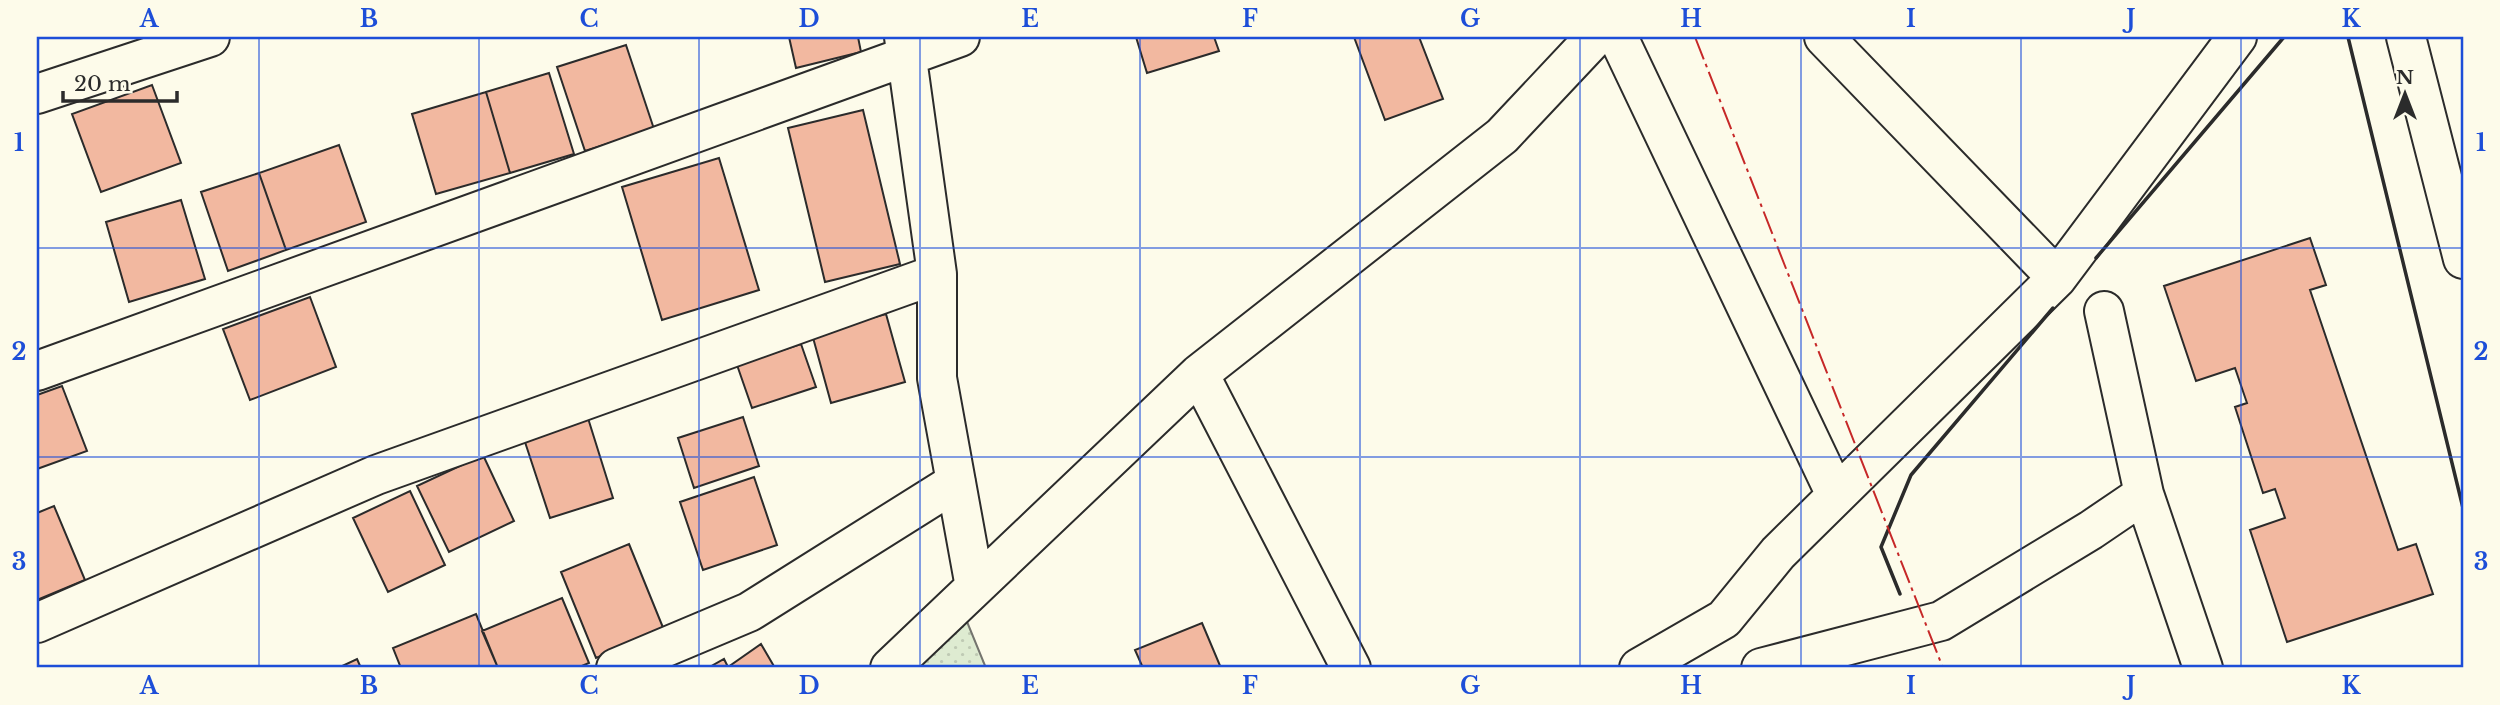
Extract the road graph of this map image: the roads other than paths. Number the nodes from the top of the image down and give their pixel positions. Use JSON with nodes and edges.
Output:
{"nodes":[{"id":1,"x":210,"y":37,"type":"edge"},
{"id":2,"x":960,"y":37,"type":"edge"},
{"id":3,"x":1595,"y":37,"type":"edge"},
{"id":4,"x":1618,"y":37,"type":"edge"},
{"id":5,"x":1824,"y":37,"type":"edge"},
{"id":6,"x":2237,"y":37,"type":"edge"},
{"id":7,"x":2406,"y":37,"type":"edge"},
{"id":8,"x":906,"y":47,"type":"edge"},
{"id":9,"x":37,"y":94,"type":"edge"},
{"id":10,"x":2463,"y":259,"type":"edge"},
{"id":11,"x":937,"y":274,"type":"junction"},
{"id":12,"x":2057,"y":278,"type":"junction"},
{"id":13,"x":2104,"y":311,"type":"dead end"},
{"id":14,"x":37,"y":371,"type":"edge"},
{"id":15,"x":1199,"y":374,"type":"junction"},
{"id":16,"x":956,"y":482,"type":"junction"},
{"id":17,"x":2144,"y":494,"type":"junction"},
{"id":18,"x":1836,"y":495,"type":"junction"},
{"id":19,"x":975,"y":587,"type":"junction"},
{"id":20,"x":37,"y":623,"type":"edge"},
{"id":21,"x":616,"y":668,"type":"edge"},
{"id":22,"x":890,"y":668,"type":"edge"},
{"id":23,"x":1351,"y":668,"type":"edge"},
{"id":24,"x":1639,"y":668,"type":"edge"},
{"id":25,"x":1761,"y":668,"type":"edge"},
{"id":26,"x":2203,"y":668,"type":"edge"}],
"edges":[{"from":1,"to":9,"type":"street"},
{"from":2,"to":8,"type":"street"},
{"from":3,"to":15,"type":"street"},
{"from":4,"to":18,"type":"street"},
{"from":5,"to":12,"type":"street"},
{"from":6,"to":12,"type":"street"},
{"from":7,"to":10,"type":"street"},
{"from":8,"to":11,"type":"street"},
{"from":8,"to":14,"type":"street"},
{"from":11,"to":16,"type":"street"},
{"from":11,"to":20,"type":"street"},
{"from":12,"to":18,"type":"street"},
{"from":13,"to":17,"type":"street"},
{"from":15,"to":19,"type":"street"},
{"from":15,"to":23,"type":"street"},
{"from":16,"to":19,"type":"street"},
{"from":16,"to":21,"type":"street"},
{"from":17,"to":25,"type":"street"},
{"from":17,"to":26,"type":"street"},
{"from":18,"to":24,"type":"street"},
{"from":19,"to":22,"type":"street"}]}
